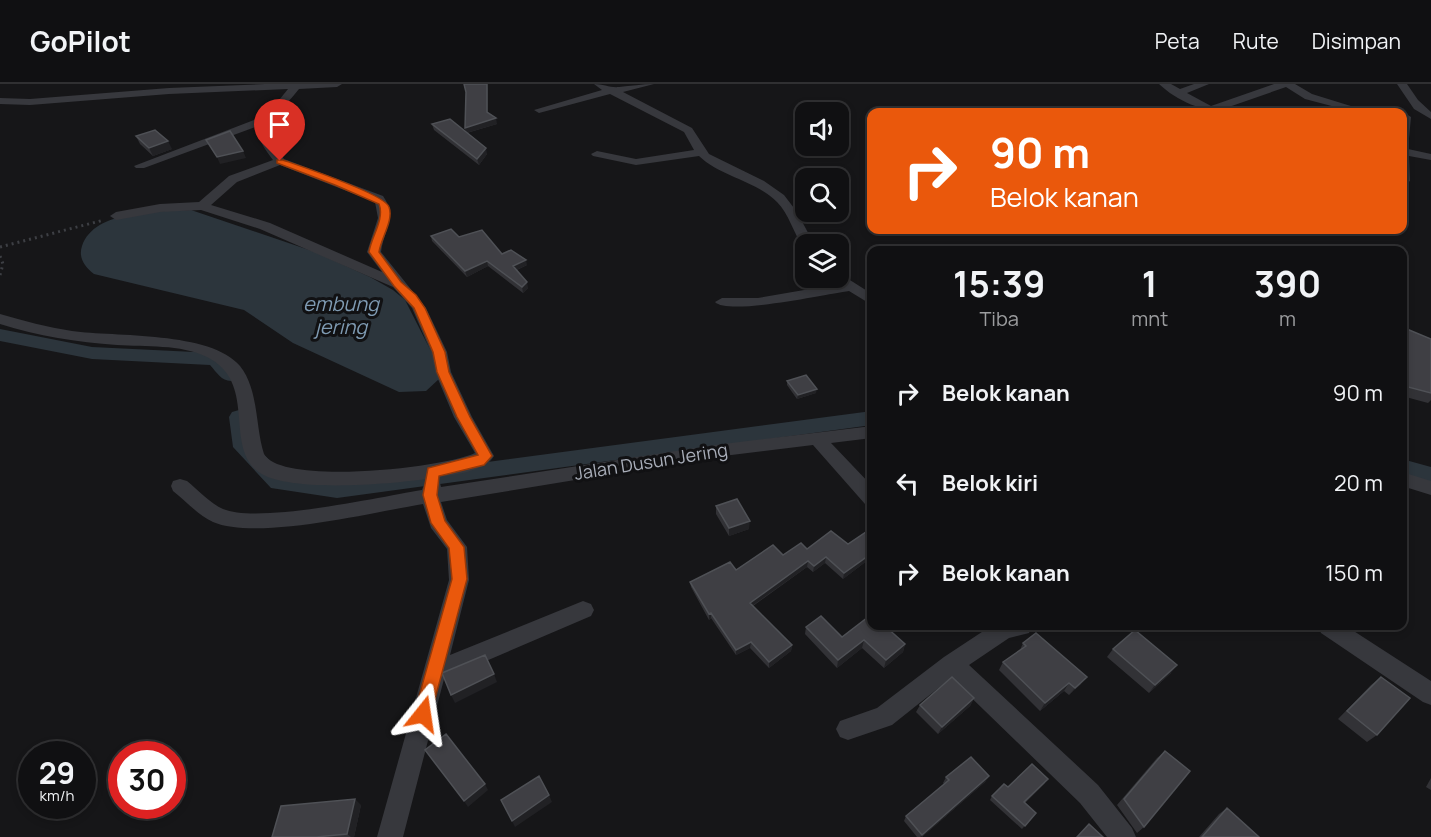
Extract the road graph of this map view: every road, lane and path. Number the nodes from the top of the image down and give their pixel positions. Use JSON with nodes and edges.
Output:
{"nodes":[{"id":1,"x":337,"y":84,"type":"edge"},
{"id":2,"x":599,"y":84,"type":"edge"},
{"id":3,"x":649,"y":84,"type":"edge"},
{"id":4,"x":1164,"y":84,"type":"edge"},
{"id":5,"x":1204,"y":84,"type":"edge"},
{"id":6,"x":1284,"y":84,"type":"edge"},
{"id":7,"x":1289,"y":84,"type":"edge"},
{"id":8,"x":1402,"y":84,"type":"edge"},
{"id":9,"x":296,"y":86,"type":"junction"},
{"id":10,"x":154,"y":87,"type":"edge"},
{"id":11,"x":614,"y":90,"type":"junction"},
{"id":12,"x":1178,"y":93,"type":"junction"},
{"id":13,"x":0,"y":101,"type":"edge"},
{"id":14,"x":1327,"y":101,"type":"junction"},
{"id":15,"x":1211,"y":108,"type":"edge"},
{"id":16,"x":1216,"y":108,"type":"edge"},
{"id":17,"x":1317,"y":108,"type":"edge"},
{"id":18,"x":1349,"y":108,"type":"edge"},
{"id":19,"x":539,"y":110,"type":"dead end"},
{"id":20,"x":1431,"y":116,"type":"edge"},
{"id":21,"x":269,"y":118,"type":"junction"},
{"id":22,"x":701,"y":152,"type":"junction"},
{"id":23,"x":1407,"y":153,"type":"edge"},
{"id":24,"x":597,"y":154,"type":"dead end"},
{"id":25,"x":1431,"y":157,"type":"edge"},
{"id":26,"x":280,"y":161,"type":"junction"},
{"id":27,"x":140,"y":166,"type":"dead end"},
{"id":28,"x":202,"y":206,"type":"junction"},
{"id":29,"x":116,"y":216,"type":"joint"},
{"id":30,"x":803,"y":234,"type":"edge"},
{"id":31,"x":0,"y":247,"type":"edge"},
{"id":32,"x":0,"y":256,"type":"edge"},
{"id":33,"x":0,"y":275,"type":"edge"},
{"id":34,"x":398,"y":284,"type":"junction"},
{"id":35,"x":850,"y":286,"type":"joint"},
{"id":36,"x":867,"y":298,"type":"edge"},
{"id":37,"x":722,"y":302,"type":"dead end"},
{"id":38,"x":0,"y":319,"type":"edge"},
{"id":39,"x":867,"y":433,"type":"edge"},
{"id":40,"x":817,"y":439,"type":"junction"},
{"id":41,"x":1407,"y":480,"type":"edge"},
{"id":42,"x":432,"y":482,"type":"junction"},
{"id":43,"x":180,"y":486,"type":"dead end"},
{"id":44,"x":1431,"y":488,"type":"edge"},
{"id":45,"x":867,"y":494,"type":"edge"},
{"id":46,"x":583,"y":610,"type":"dead end"},
{"id":47,"x":1003,"y":630,"type":"edge"},
{"id":48,"x":1335,"y":630,"type":"edge"},
{"id":49,"x":952,"y":664,"type":"junction"},
{"id":50,"x":433,"y":673,"type":"junction"},
{"id":51,"x":1431,"y":694,"type":"edge"},
{"id":52,"x":848,"y":729,"type":"dead end"},
{"id":53,"x":390,"y":837,"type":"edge"},
{"id":54,"x":1123,"y":837,"type":"edge"}],
"edges":[{"from":1,"to":9,"type":"street"},
{"from":2,"to":11,"type":"street"},
{"from":3,"to":11,"type":"street"},
{"from":4,"to":12,"type":"street"},
{"from":5,"to":12,"type":"street"},
{"from":6,"to":16,"type":"street"},
{"from":7,"to":14,"type":"street"},
{"from":8,"to":20,"type":"street"},
{"from":9,"to":10,"type":"street"},
{"from":9,"to":21,"type":"street"},
{"from":10,"to":13,"type":"street"},
{"from":11,"to":19,"type":"street"},
{"from":11,"to":22,"type":"street"},
{"from":12,"to":15,"type":"street"},
{"from":14,"to":17,"type":"street"},
{"from":14,"to":18,"type":"street"},
{"from":21,"to":26,"type":"street"},
{"from":21,"to":27,"type":"street"},
{"from":22,"to":24,"type":"street"},
{"from":22,"to":30,"type":"street"},
{"from":23,"to":25,"type":"street"},
{"from":26,"to":28,"type":"street"},
{"from":26,"to":34,"type":"street"},
{"from":28,"to":29,"type":"street"},
{"from":28,"to":34,"type":"street"},
{"from":29,"to":31,"type":"path"},
{"from":32,"to":33,"type":"path"},
{"from":34,"to":42,"type":"street"},
{"from":35,"to":36,"type":"street"},
{"from":35,"to":37,"type":"street"},
{"from":38,"to":42,"type":"street"},
{"from":39,"to":40,"type":"street","name":"Jalan Dusun Jering"},
{"from":40,"to":42,"type":"street","name":"Jalan Dusun Jering"},
{"from":40,"to":45,"type":"street"},
{"from":41,"to":44,"type":"street"},
{"from":42,"to":43,"type":"street"},
{"from":42,"to":50,"type":"street"},
{"from":46,"to":50,"type":"street"},
{"from":47,"to":49,"type":"street"},
{"from":48,"to":51,"type":"street"},
{"from":49,"to":52,"type":"street"},
{"from":49,"to":54,"type":"street"},
{"from":50,"to":53,"type":"street"}]}
